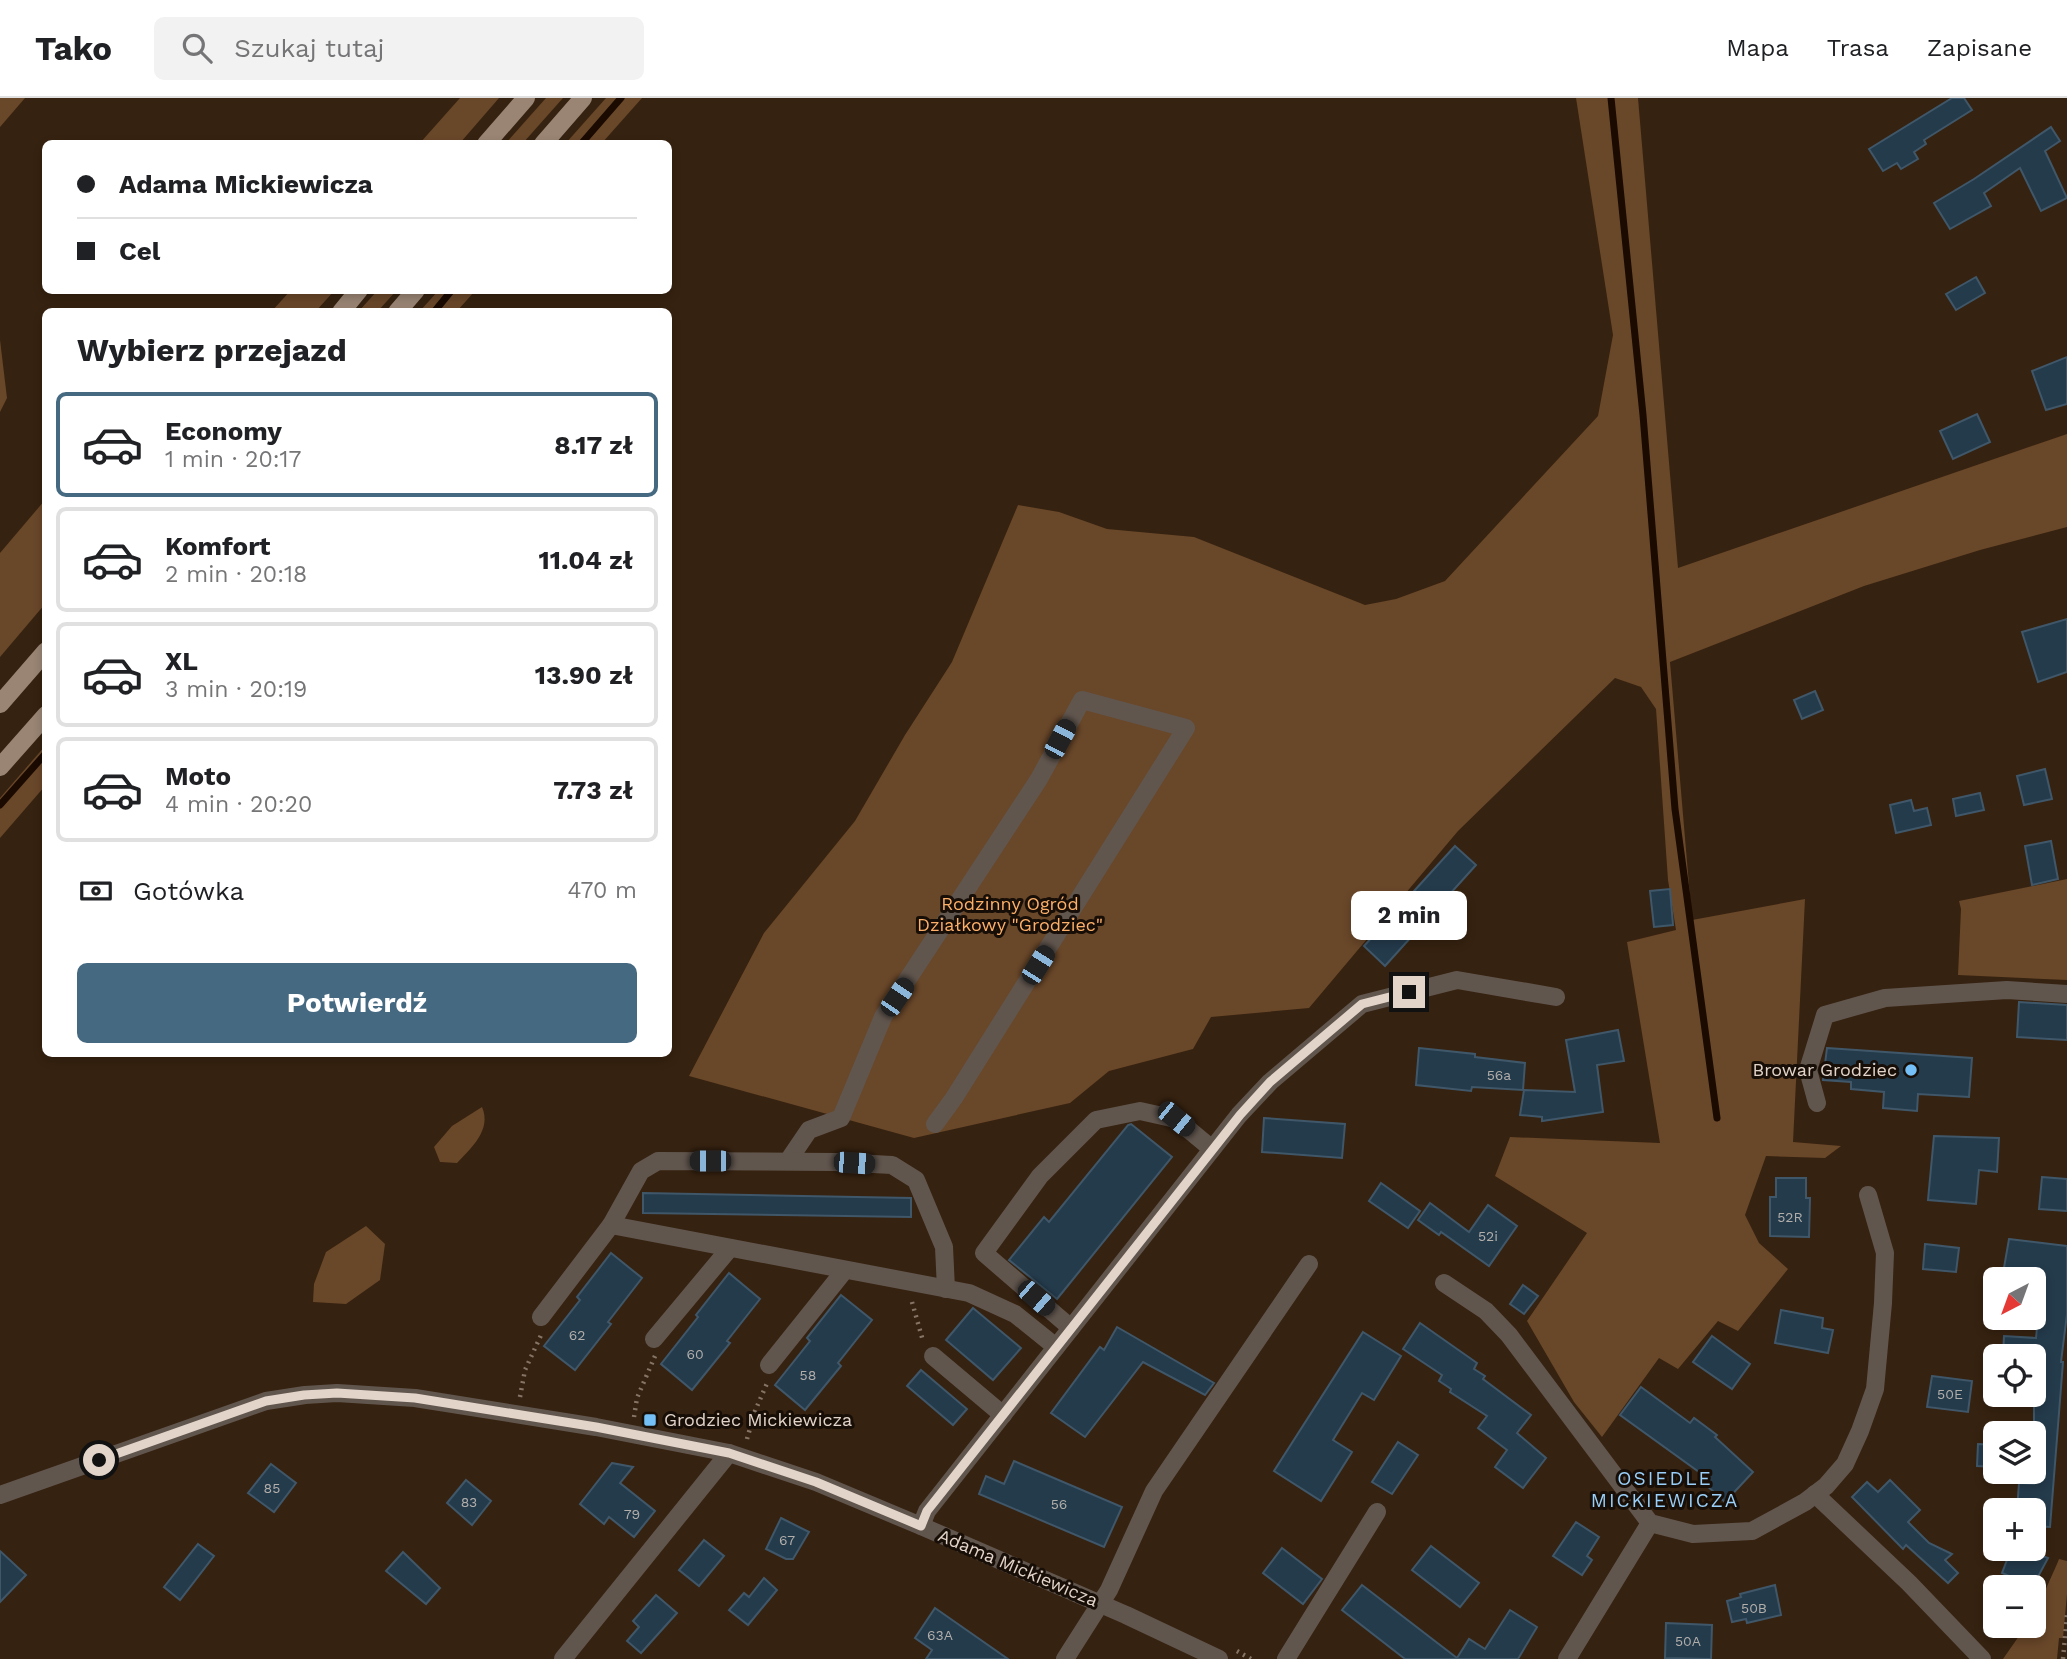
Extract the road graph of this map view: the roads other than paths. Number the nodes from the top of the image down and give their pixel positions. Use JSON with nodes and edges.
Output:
{"nodes":[{"id":1,"x":526,"y":98,"type":"edge"},
{"id":2,"x":583,"y":98,"type":"edge"},
{"id":3,"x":489,"y":140,"type":"edge"},
{"id":4,"x":546,"y":140,"type":"edge"},
{"id":5,"x":356,"y":294,"type":"edge"},
{"id":6,"x":413,"y":294,"type":"edge"},
{"id":7,"x":344,"y":308,"type":"edge"},
{"id":8,"x":400,"y":308,"type":"edge"},
{"id":9,"x":42,"y":656,"type":"edge"},
{"id":10,"x":0,"y":704,"type":"edge"},
{"id":11,"x":42,"y":720,"type":"edge"},
{"id":12,"x":0,"y":767,"type":"edge"},
{"id":13,"x":2067,"y":995,"type":"edge"},
{"id":14,"x":1556,"y":997,"type":"dead end"},
{"id":15,"x":1816,"y":1103,"type":"dead end"},
{"id":16,"x":935,"y":1124,"type":"dead end"},
{"id":17,"x":1212,"y":1149,"type":"junction"},
{"id":18,"x":788,"y":1161,"type":"junction"},
{"id":19,"x":1868,"y":1195,"type":"dead end"},
{"id":20,"x":611,"y":1225,"type":"junction"},
{"id":21,"x":730,"y":1248,"type":"junction"},
{"id":22,"x":1309,"y":1264,"type":"dead end"},
{"id":23,"x":845,"y":1270,"type":"junction"},
{"id":24,"x":1444,"y":1283,"type":"dead end"},
{"id":25,"x":946,"y":1289,"type":"junction"},
{"id":26,"x":541,"y":1326,"type":"road end"},
{"id":27,"x":1071,"y":1328,"type":"junction"},
{"id":28,"x":654,"y":1339,"type":"dead end"},
{"id":29,"x":1056,"y":1347,"type":"junction"},
{"id":30,"x":933,"y":1356,"type":"road end"},
{"id":31,"x":768,"y":1373,"type":"road end"},
{"id":32,"x":1003,"y":1415,"type":"junction"},
{"id":33,"x":729,"y":1453,"type":"junction"},
{"id":34,"x":1815,"y":1494,"type":"junction"},
{"id":35,"x":0,"y":1495,"type":"edge"},
{"id":36,"x":1377,"y":1512,"type":"dead end"},
{"id":37,"x":1650,"y":1523,"type":"junction"},
{"id":38,"x":921,"y":1526,"type":"junction"},
{"id":39,"x":1100,"y":1604,"type":"junction"},
{"id":40,"x":1223,"y":1653,"type":"edge"},
{"id":41,"x":563,"y":1659,"type":"edge"},
{"id":42,"x":1065,"y":1659,"type":"edge"},
{"id":43,"x":1286,"y":1659,"type":"edge"},
{"id":44,"x":1567,"y":1659,"type":"edge"},
{"id":45,"x":1982,"y":1659,"type":"edge"}],
"edges":[{"from":1,"to":3,"type":"main road"},
{"from":2,"to":4,"type":"main road"},
{"from":5,"to":7,"type":"main road"},
{"from":6,"to":8,"type":"main road"},
{"from":9,"to":10,"type":"main road"},
{"from":11,"to":12,"type":"main road"},
{"from":13,"to":15,"type":"street"},
{"from":14,"to":17,"type":"street"},
{"from":16,"to":18,"type":"street"},
{"from":17,"to":27,"type":"street"},
{"from":17,"to":27,"type":"street"},
{"from":18,"to":20,"type":"street"},
{"from":18,"to":25,"type":"street"},
{"from":19,"to":34,"type":"street"},
{"from":20,"to":21,"type":"street"},
{"from":20,"to":26,"type":"street"},
{"from":21,"to":23,"type":"street"},
{"from":21,"to":28,"type":"street"},
{"from":22,"to":39,"type":"street"},
{"from":23,"to":25,"type":"street"},
{"from":23,"to":31,"type":"street"},
{"from":24,"to":37,"type":"street"},
{"from":25,"to":29,"type":"street"},
{"from":27,"to":29,"type":"street"},
{"from":29,"to":32,"type":"street"},
{"from":30,"to":32,"type":"street"},
{"from":32,"to":38,"type":"street"},
{"from":33,"to":35,"type":"street","name":"Adama Mickiewicza"},
{"from":33,"to":38,"type":"street","name":"Adama Mickiewicza"},
{"from":33,"to":41,"type":"street"},
{"from":34,"to":37,"type":"street"},
{"from":34,"to":45,"type":"street"},
{"from":36,"to":43,"type":"street"},
{"from":37,"to":44,"type":"street"},
{"from":38,"to":39,"type":"street","name":"Adama Mickiewicza"},
{"from":39,"to":40,"type":"street","name":"Adama Mickiewicza"},
{"from":39,"to":42,"type":"street"}]}
